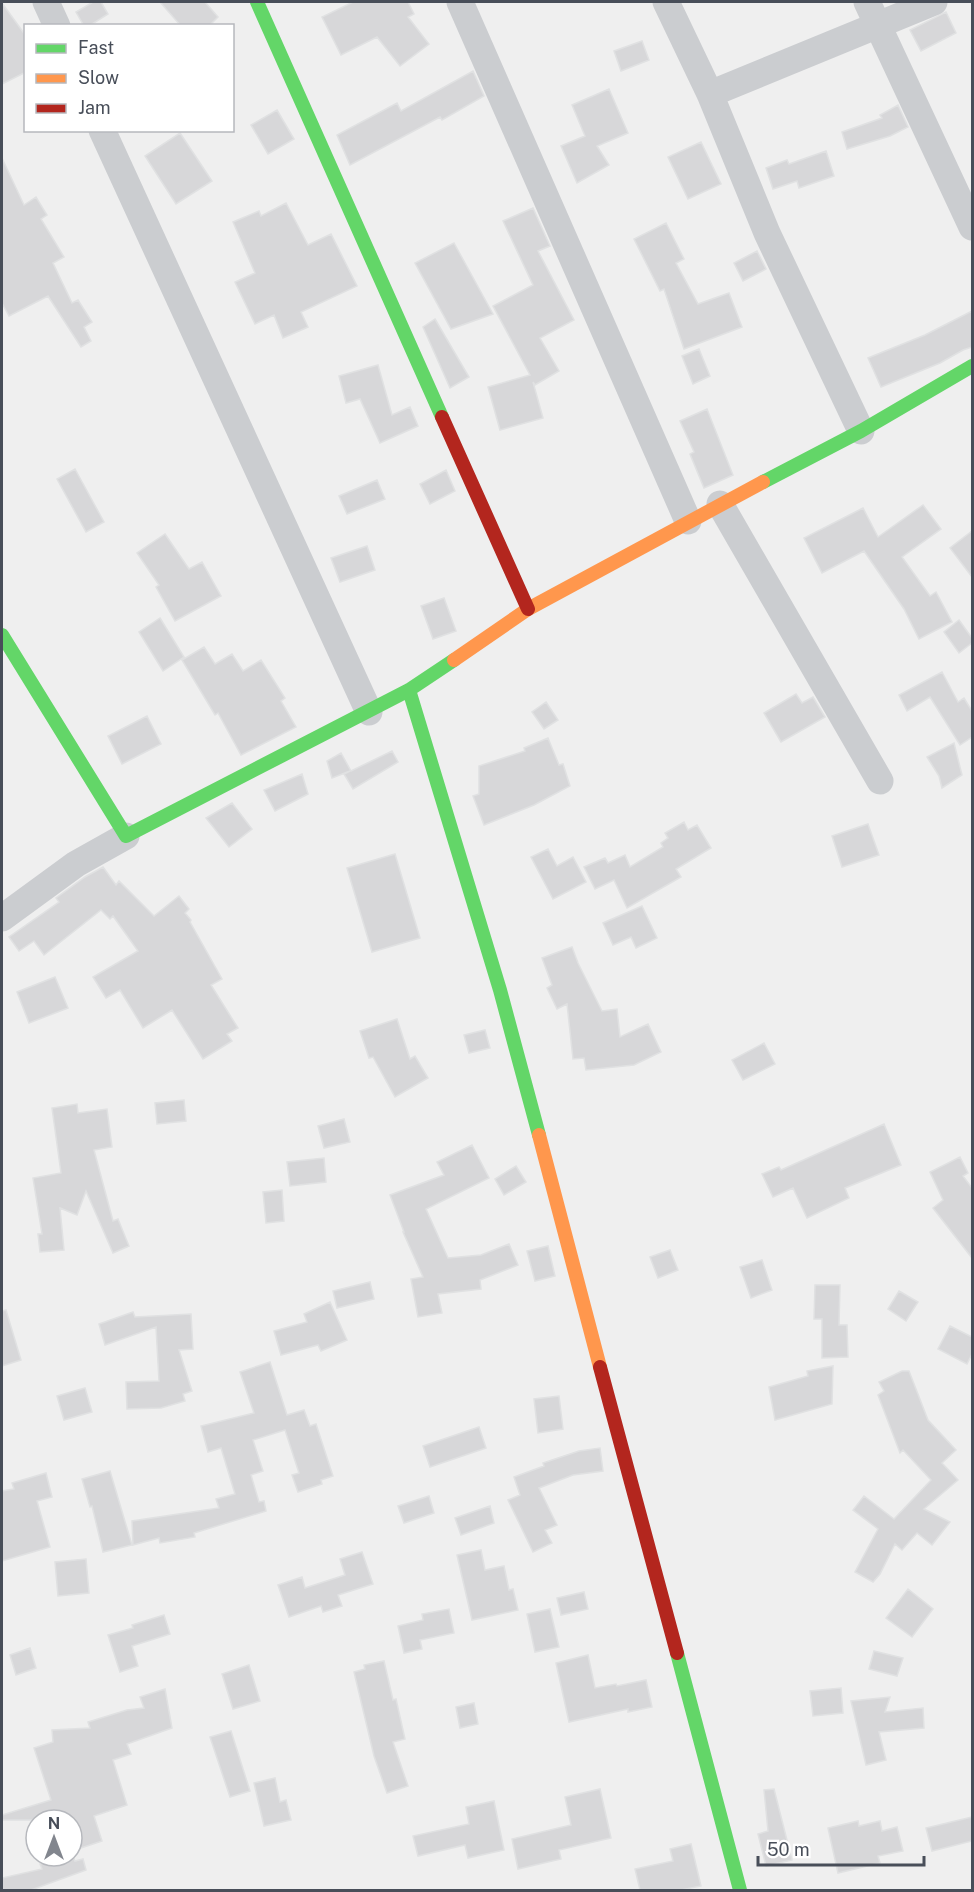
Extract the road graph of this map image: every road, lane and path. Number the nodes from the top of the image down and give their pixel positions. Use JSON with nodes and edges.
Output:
{"nodes":[{"id":1,"x":46,"y":2,"type":"edge"},
{"id":2,"x":257,"y":2,"type":"edge"},
{"id":3,"x":460,"y":2,"type":"edge"},
{"id":4,"x":666,"y":2,"type":"edge"},
{"id":5,"x":934,"y":2,"type":"edge"},
{"id":6,"x":872,"y":13,"type":"edge"},
{"id":7,"x":56,"y":24,"type":"edge"},
{"id":8,"x":710,"y":94,"type":"junction"},
{"id":9,"x":103,"y":132,"type":"edge"},
{"id":10,"x":972,"y":227,"type":"edge"},
{"id":11,"x":972,"y":366,"type":"edge"},
{"id":12,"x":861,"y":431,"type":"junction"},
{"id":13,"x":720,"y":504,"type":"junction"},
{"id":14,"x":688,"y":520,"type":"junction"},
{"id":15,"x":528,"y":609,"type":"junction"},
{"id":16,"x":2,"y":635,"type":"edge"},
{"id":17,"x":409,"y":690,"type":"junction"},
{"id":18,"x":369,"y":712,"type":"junction"},
{"id":19,"x":880,"y":781,"type":"dead end"},
{"id":20,"x":126,"y":836,"type":"junction"},
{"id":21,"x":2,"y":918,"type":"edge"},
{"id":22,"x":740,"y":1890,"type":"edge"}],
"edges":[{"from":1,"to":7,"type":"street"},
{"from":2,"to":15,"type":"street"},
{"from":3,"to":14,"type":"street"},
{"from":4,"to":8,"type":"street"},
{"from":5,"to":6,"type":"street"},
{"from":6,"to":8,"type":"street"},
{"from":6,"to":10,"type":"street"},
{"from":8,"to":12,"type":"street"},
{"from":9,"to":18,"type":"street"},
{"from":11,"to":12,"type":"street"},
{"from":12,"to":13,"type":"street"},
{"from":13,"to":14,"type":"street"},
{"from":13,"to":19,"type":"street"},
{"from":14,"to":15,"type":"street"},
{"from":15,"to":17,"type":"street"},
{"from":16,"to":20,"type":"street"},
{"from":17,"to":18,"type":"street"},
{"from":17,"to":22,"type":"street"},
{"from":18,"to":20,"type":"street"},
{"from":20,"to":21,"type":"street"}]}
